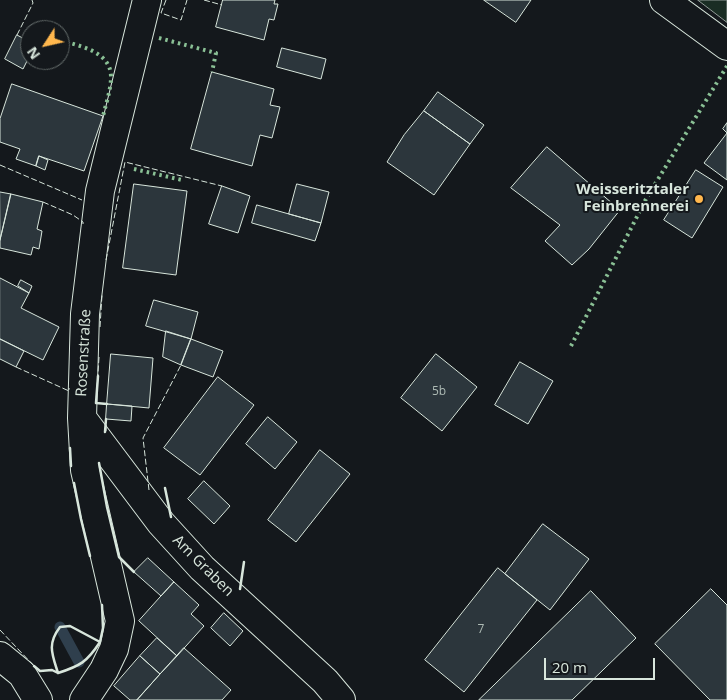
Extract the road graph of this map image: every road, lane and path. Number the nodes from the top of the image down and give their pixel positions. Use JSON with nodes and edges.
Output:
{"nodes":[{"id":1,"x":147,"y":0,"type":"edge"},
{"id":2,"x":664,"y":0,"type":"edge"},
{"id":3,"x":727,"y":46,"type":"edge"},
{"id":4,"x":82,"y":418,"type":"junction"},
{"id":5,"x":0,"y":656,"type":"edge"},
{"id":6,"x":38,"y":700,"type":"edge"},
{"id":7,"x":84,"y":700,"type":"edge"},
{"id":8,"x":340,"y":700,"type":"edge"}],
"edges":[{"from":1,"to":4,"type":"street","name":"Rosenstraße"},
{"from":2,"to":3,"type":"street"},
{"from":4,"to":7,"type":"street","name":"Rosenstraße"},
{"from":4,"to":8,"type":"street","name":"Am Graben"},
{"from":5,"to":6,"type":"street"}]}
